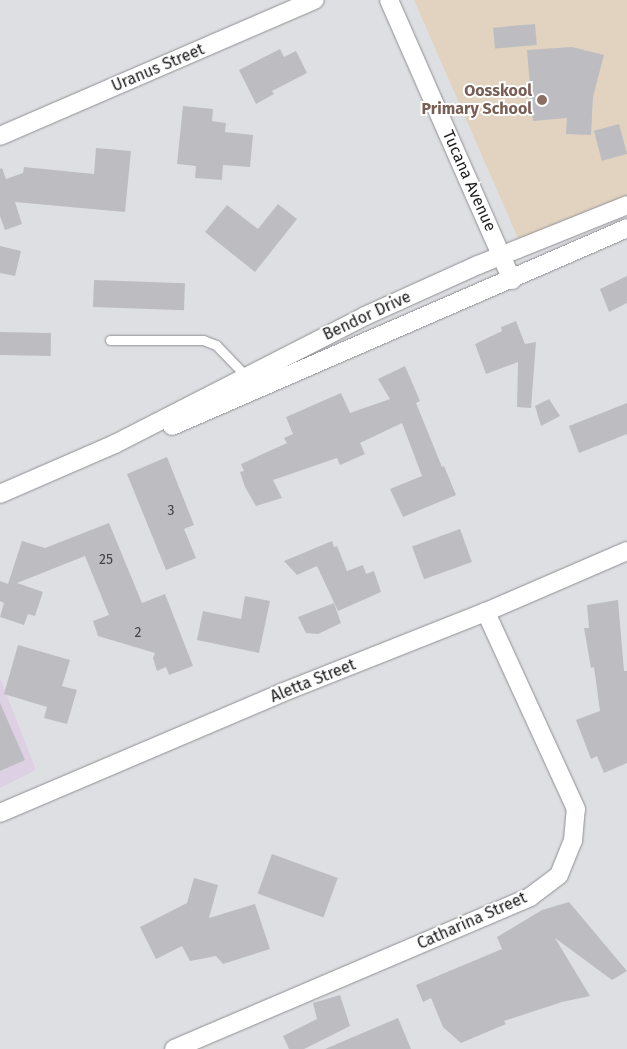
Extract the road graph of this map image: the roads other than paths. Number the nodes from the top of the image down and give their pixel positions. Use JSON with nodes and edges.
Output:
{"nodes":[{"id":1,"x":315,"y":0,"type":"edge"},
{"id":2,"x":389,"y":0,"type":"edge"},
{"id":3,"x":0,"y":136,"type":"edge"},
{"id":4,"x":627,"y":205,"type":"edge"},
{"id":5,"x":627,"y":228,"type":"edge"},
{"id":6,"x":501,"y":255,"type":"junction"},
{"id":7,"x":512,"y":280,"type":"junction"},
{"id":8,"x":110,"y":340,"type":"dead end"},
{"id":9,"x":246,"y":376,"type":"junction"},
{"id":10,"x":115,"y":444,"type":"junction"},
{"id":11,"x":0,"y":494,"type":"edge"},
{"id":12,"x":627,"y":551,"type":"edge"},
{"id":13,"x":486,"y":612,"type":"junction"},
{"id":14,"x":0,"y":813,"type":"edge"},
{"id":15,"x":174,"y":1049,"type":"edge"}],
"edges":[{"from":1,"to":3,"type":"street","name":"Uranus Street"},
{"from":2,"to":6,"type":"street","name":"Tucana Avenue"},
{"from":4,"to":6,"type":"street","name":"Bendor Drive"},
{"from":5,"to":7,"type":"street","name":"Bendor Drive"},
{"from":6,"to":7,"type":"street","name":"Tucana Avenue"},
{"from":6,"to":9,"type":"street","name":"Bendor Drive"},
{"from":7,"to":10,"type":"street","name":"Bendor Drive"},
{"from":8,"to":9,"type":"lane"},
{"from":9,"to":10,"type":"street","name":"Bendor Drive"},
{"from":10,"to":11,"type":"street","name":"Bendor Drive"},
{"from":12,"to":13,"type":"street","name":"Aletta Street"},
{"from":13,"to":14,"type":"street","name":"Aletta Street"},
{"from":13,"to":15,"type":"street","name":"Catharina Street"}]}
